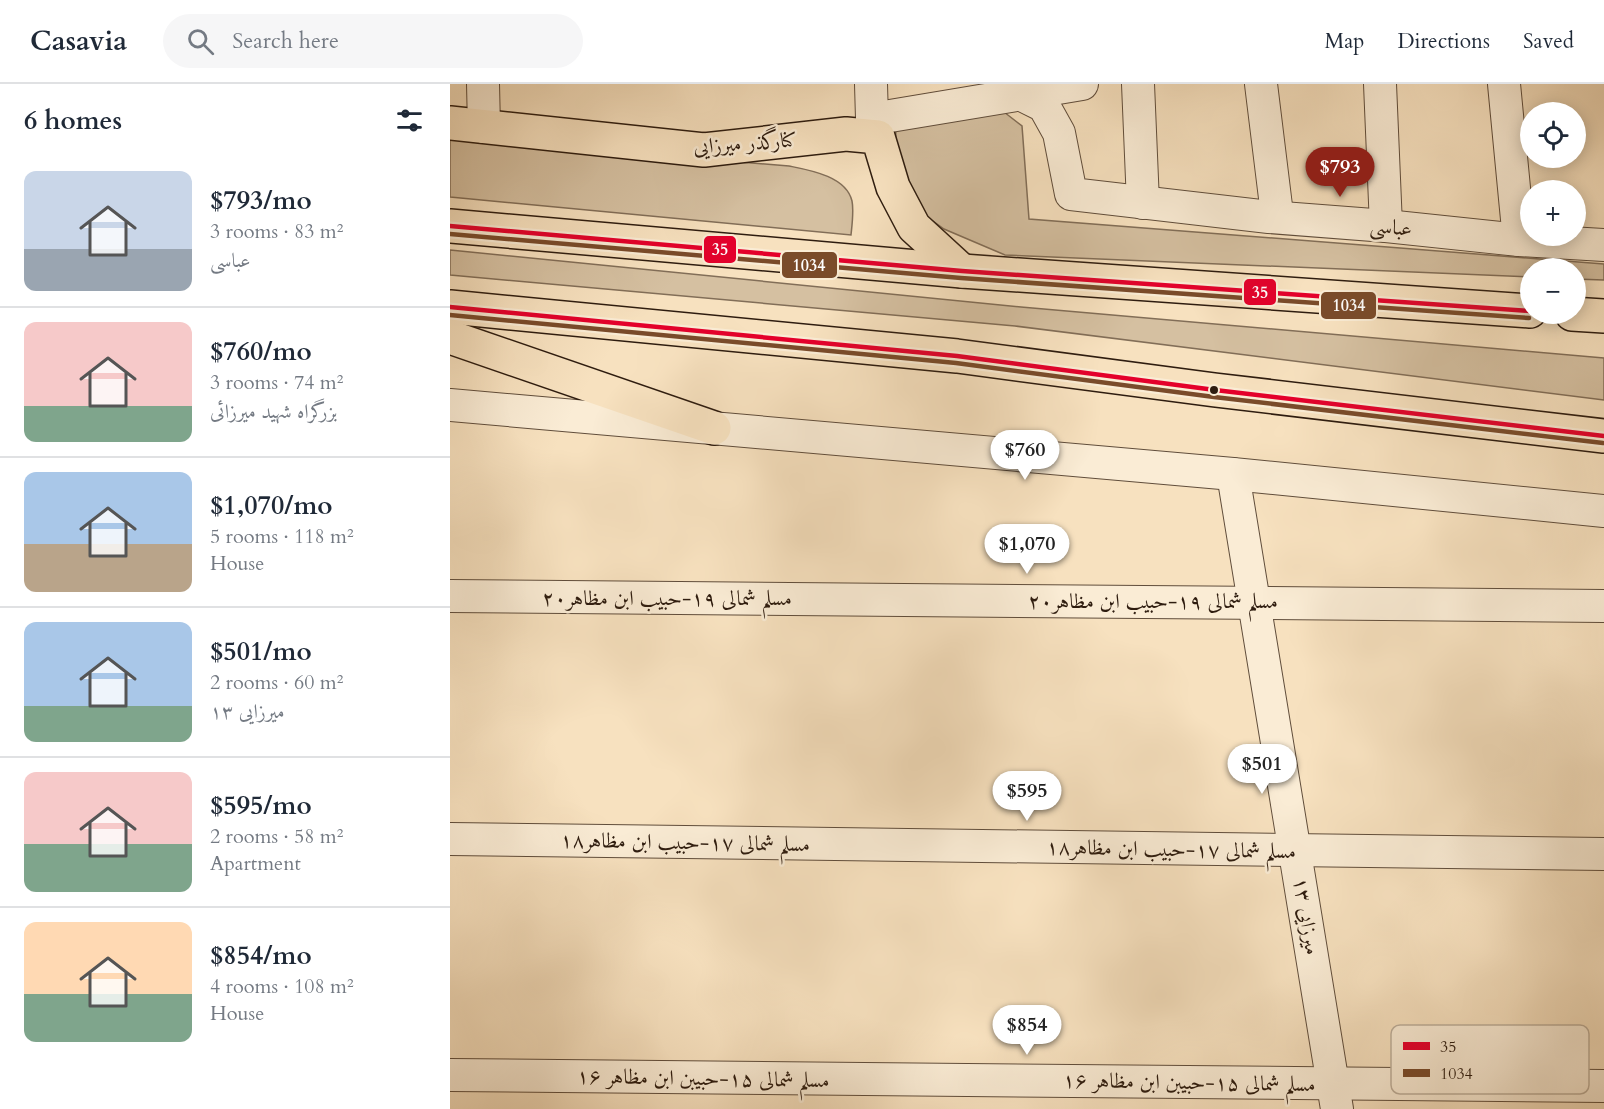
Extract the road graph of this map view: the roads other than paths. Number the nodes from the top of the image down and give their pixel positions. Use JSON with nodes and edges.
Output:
{"nodes":[{"id":1,"x":483,"y":84,"type":"edge"},
{"id":2,"x":871,"y":84,"type":"edge"},
{"id":3,"x":1082,"y":84,"type":"edge"},
{"id":4,"x":1138,"y":84,"type":"edge"},
{"id":5,"x":1261,"y":84,"type":"edge"},
{"id":6,"x":1380,"y":84,"type":"edge"},
{"id":7,"x":1504,"y":84,"type":"edge"},
{"id":8,"x":1018,"y":89,"type":"edge"},
{"id":9,"x":450,"y":123,"type":"edge"},
{"id":10,"x":484,"y":127,"type":"junction"},
{"id":11,"x":875,"y":128,"type":"junction"},
{"id":12,"x":1143,"y":203,"type":"junction"},
{"id":13,"x":1276,"y":206,"type":"dead end"},
{"id":14,"x":450,"y":226,"type":"edge"},
{"id":15,"x":1386,"y":226,"type":"junction"},
{"id":16,"x":1519,"y":240,"type":"junction"},
{"id":17,"x":1604,"y":245,"type":"edge"},
{"id":18,"x":962,"y":271,"type":"junction"},
{"id":19,"x":450,"y":307,"type":"edge"},
{"id":20,"x":1520,"y":310,"type":"edge"},
{"id":21,"x":1586,"y":315,"type":"edge"},
{"id":22,"x":1604,"y":316,"type":"edge"},
{"id":23,"x":450,"y":337,"type":"edge"},
{"id":24,"x":450,"y":405,"type":"edge"},
{"id":25,"x":714,"y":428,"type":"junction"},
{"id":26,"x":1604,"y":436,"type":"edge"},
{"id":27,"x":1233,"y":474,"type":"junction"},
{"id":28,"x":1604,"y":511,"type":"edge"},
{"id":29,"x":450,"y":596,"type":"edge"},
{"id":30,"x":1254,"y":602,"type":"junction"},
{"id":31,"x":1604,"y":606,"type":"edge"},
{"id":32,"x":450,"y":839,"type":"edge"},
{"id":33,"x":1296,"y":851,"type":"junction"},
{"id":34,"x":1604,"y":854,"type":"edge"},
{"id":35,"x":450,"y":1075,"type":"edge"},
{"id":36,"x":1604,"y":1086,"type":"edge"},
{"id":37,"x":1589,"y":1087,"type":"edge"},
{"id":38,"x":1391,"y":1094,"type":"edge"},
{"id":39,"x":1335,"y":1096,"type":"edge"}],
"edges":[{"from":1,"to":10,"type":"street"},
{"from":2,"to":11,"type":"street"},
{"from":3,"to":8,"type":"street"},
{"from":4,"to":12,"type":"street"},
{"from":5,"to":13,"type":"street"},
{"from":6,"to":15,"type":"street"},
{"from":7,"to":16,"type":"street"},
{"from":8,"to":11,"type":"street"},
{"from":8,"to":12,"type":"street","name":"عباسی"},
{"from":9,"to":10,"type":"main road","name":"کنارگذر میرزایی"},
{"from":10,"to":11,"type":"main road","name":"کنارگذر میرزایی"},
{"from":11,"to":18,"type":"main road"},
{"from":12,"to":15,"type":"street","name":"عباسی"},
{"from":14,"to":18,"type":"main road"},
{"from":15,"to":16,"type":"street","name":"عباسی"},
{"from":16,"to":17,"type":"street","name":"عباسی"},
{"from":18,"to":20,"type":"main road"},
{"from":19,"to":26,"type":"main road"},
{"from":21,"to":22,"type":"main road"},
{"from":23,"to":25,"type":"main road"},
{"from":24,"to":25,"type":"street"},
{"from":25,"to":27,"type":"street"},
{"from":27,"to":28,"type":"street"},
{"from":27,"to":30,"type":"street","name":"میرزایی ۱۳"},
{"from":29,"to":30,"type":"street","name":"مسلم شمالی ۱۹-حبیب ابن مظاهر۲۰"},
{"from":30,"to":31,"type":"street","name":"مسلم شمالی ۱۹-حبیب ابن مظاهر۲۰"},
{"from":30,"to":33,"type":"street","name":"میرزایی ۱۳"},
{"from":32,"to":33,"type":"street","name":"مسلم شمالی ۱۷-حبیب ابن مظاهر۱۸"},
{"from":33,"to":34,"type":"street","name":"مسلم شمالی ۱۷-حبیب ابن مظاهر۱۸"},
{"from":33,"to":39,"type":"street","name":"میرزایی ۱۳"},
{"from":35,"to":39,"type":"street","name":"مسلم شمالی ۱۵-حبیبن ابن مظاهر ۱۶"},
{"from":36,"to":37,"type":"street","name":"مسلم شمالی ۱۵-حبیبن ابن مظاهر ۱۶"},
{"from":38,"to":39,"type":"street","name":"مسلم شمالی ۱۵-حبیبن ابن مظاهر ۱۶"}]}
